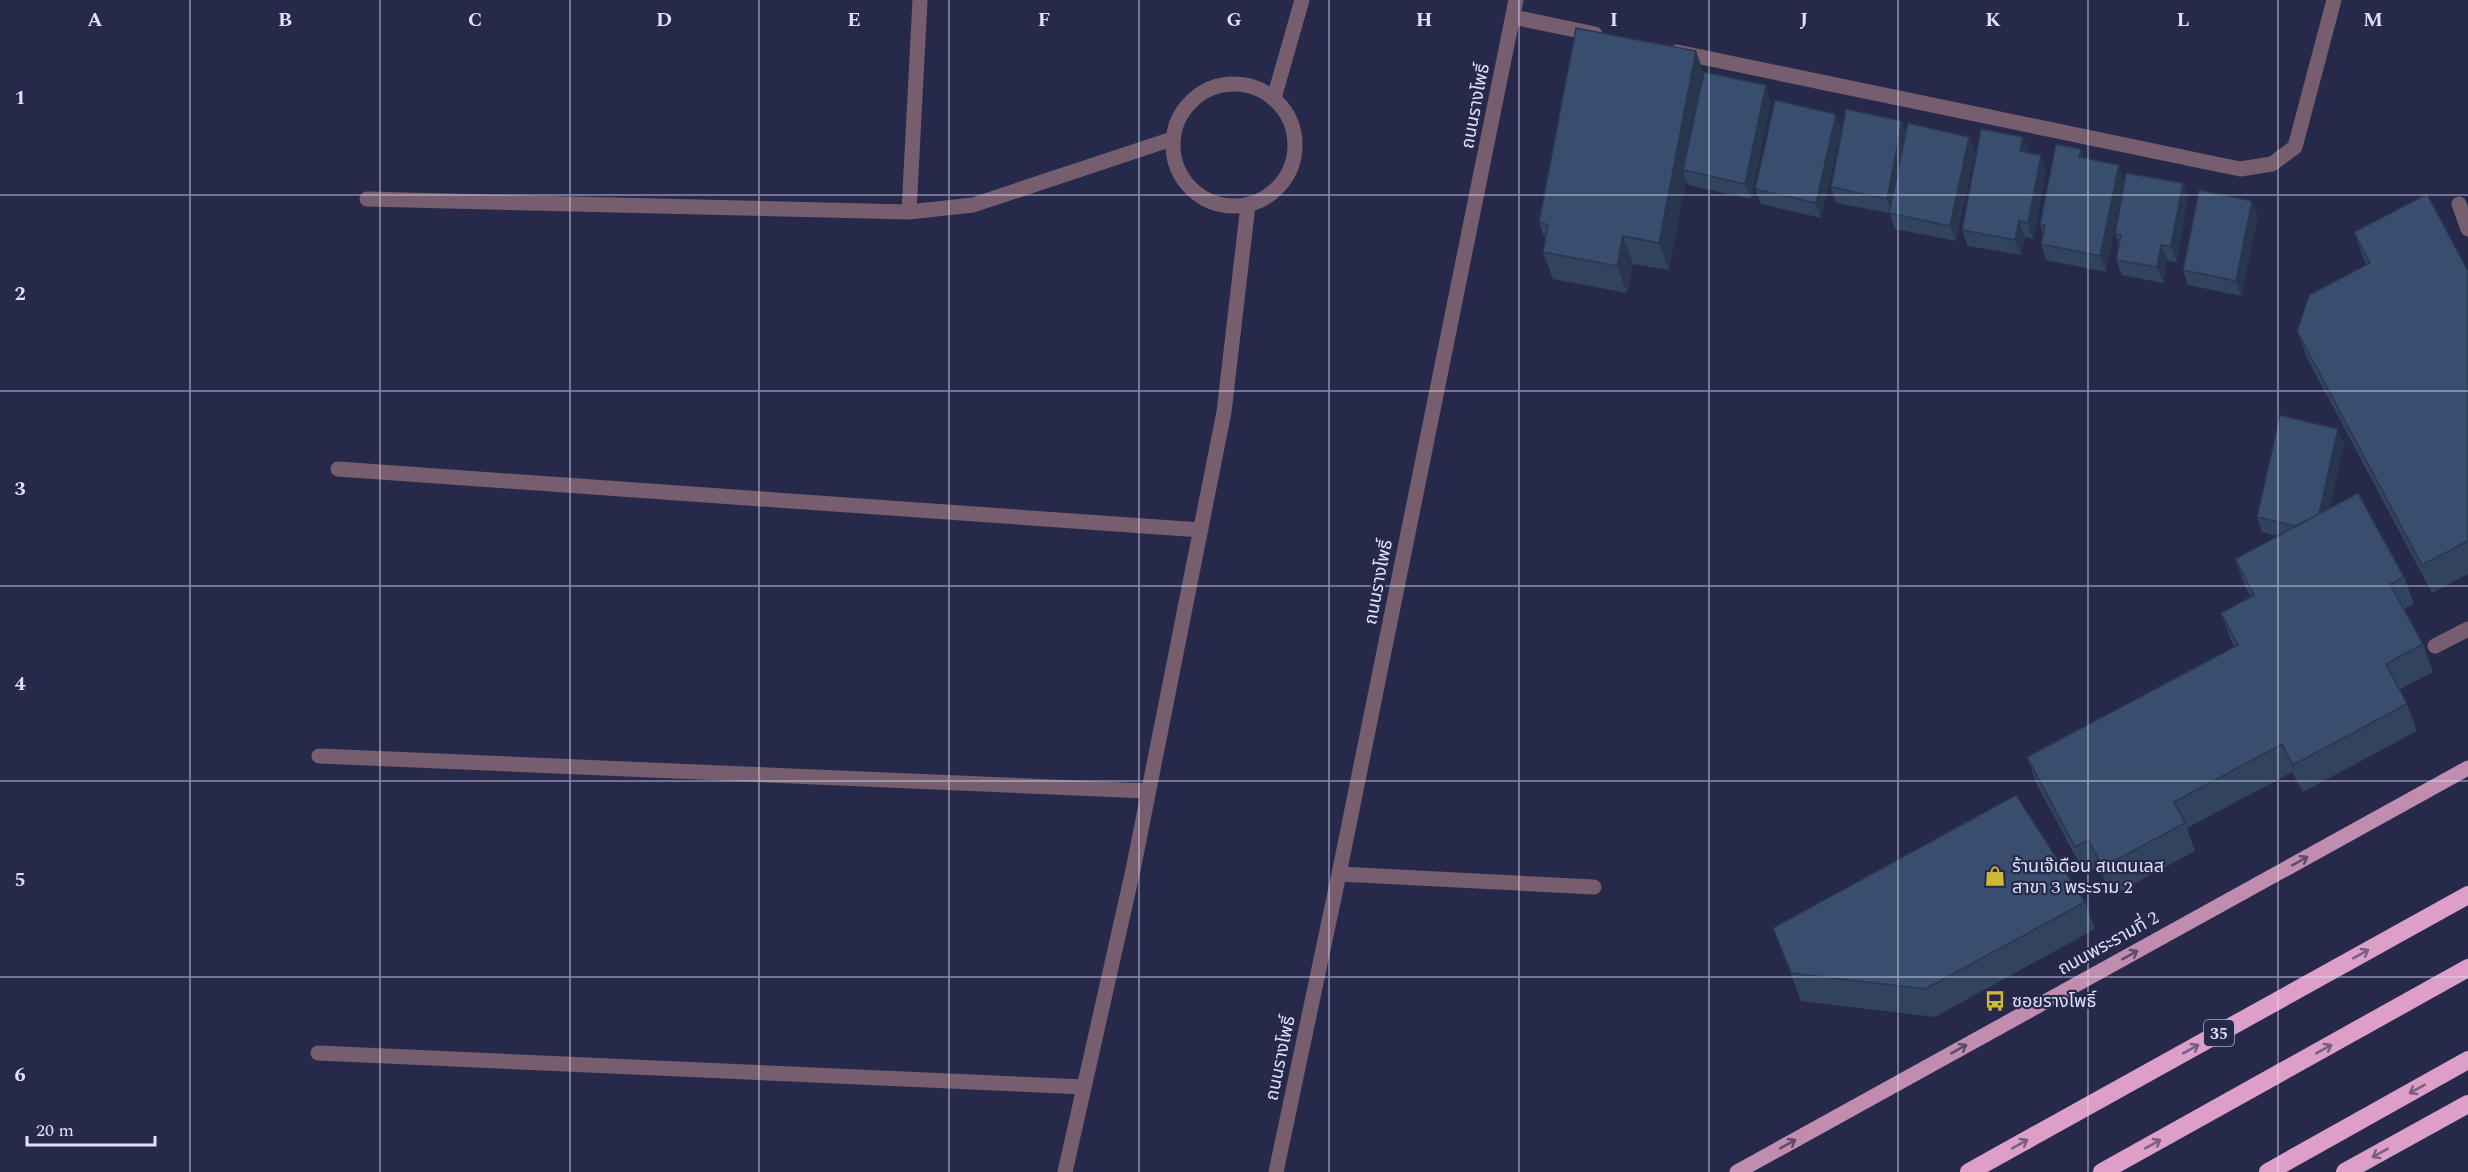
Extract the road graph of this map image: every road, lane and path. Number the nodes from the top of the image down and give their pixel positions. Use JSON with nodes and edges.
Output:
{"nodes":[{"id":1,"x":920,"y":0,"type":"edge"},
{"id":2,"x":1302,"y":0,"type":"edge"},
{"id":3,"x":1516,"y":0,"type":"edge"},
{"id":4,"x":2334,"y":0,"type":"edge"},
{"id":5,"x":1513,"y":17,"type":"junction"},
{"id":6,"x":1607,"y":37,"type":"edge"},
{"id":7,"x":1665,"y":49,"type":"edge"},
{"id":8,"x":1274,"y":98,"type":"junction"},
{"id":9,"x":1172,"y":139,"type":"junction"},
{"id":10,"x":367,"y":199,"type":"dead end"},
{"id":11,"x":2458,"y":204,"type":"dead end"},
{"id":12,"x":1248,"y":205,"type":"junction"},
{"id":13,"x":909,"y":213,"type":"junction"},
{"id":14,"x":2468,"y":229,"type":"edge"},
{"id":15,"x":338,"y":469,"type":"dead end"},
{"id":16,"x":1201,"y":530,"type":"junction"},
{"id":17,"x":2468,"y":629,"type":"edge"},
{"id":18,"x":2435,"y":646,"type":"dead end"},
{"id":19,"x":319,"y":756,"type":"dead end"},
{"id":20,"x":2468,"y":768,"type":"edge"},
{"id":21,"x":1148,"y":791,"type":"junction"},
{"id":22,"x":1339,"y":874,"type":"junction"},
{"id":23,"x":1594,"y":887,"type":"dead end"},
{"id":24,"x":2468,"y":895,"type":"edge"},
{"id":25,"x":2468,"y":968,"type":"edge"},
{"id":26,"x":318,"y":1053,"type":"dead end"},
{"id":27,"x":2468,"y":1060,"type":"edge"},
{"id":28,"x":1084,"y":1088,"type":"junction"},
{"id":29,"x":2468,"y":1104,"type":"edge"},
{"id":30,"x":1065,"y":1172,"type":"edge"},
{"id":31,"x":1276,"y":1172,"type":"edge"},
{"id":32,"x":1737,"y":1172,"type":"edge"},
{"id":33,"x":1969,"y":1172,"type":"edge"},
{"id":34,"x":2102,"y":1172,"type":"edge"},
{"id":35,"x":2268,"y":1172,"type":"edge"},
{"id":36,"x":2344,"y":1172,"type":"edge"}],
"edges":[{"from":1,"to":13,"type":"street"},
{"from":2,"to":8,"type":"street"},
{"from":3,"to":5,"type":"street","name":"ถนนรางโพธิ์"},
{"from":4,"to":7,"type":"street"},
{"from":5,"to":6,"type":"street"},
{"from":5,"to":22,"type":"street","name":"ถนนรางโพธิ์"},
{"from":8,"to":9,"type":"street"},
{"from":8,"to":12,"type":"street"},
{"from":9,"to":12,"type":"street"},
{"from":9,"to":13,"type":"street"},
{"from":10,"to":13,"type":"street"},
{"from":11,"to":14,"type":"street"},
{"from":12,"to":16,"type":"street"},
{"from":15,"to":16,"type":"street"},
{"from":16,"to":21,"type":"street"},
{"from":17,"to":18,"type":"street"},
{"from":19,"to":21,"type":"street"},
{"from":32,"to":20,"type":"main road","name":"ถนนพระรามที่ 2","one_way":true},
{"from":21,"to":28,"type":"street"},
{"from":22,"to":23,"type":"street"},
{"from":22,"to":31,"type":"street","name":"ถนนรางโพธิ์"},
{"from":33,"to":24,"type":"highway","number":"35","one_way":true},
{"from":34,"to":25,"type":"highway","one_way":true},
{"from":26,"to":28,"type":"street"},
{"from":27,"to":35,"type":"highway","one_way":true},
{"from":28,"to":30,"type":"street"},
{"from":29,"to":36,"type":"highway","one_way":true}]}
